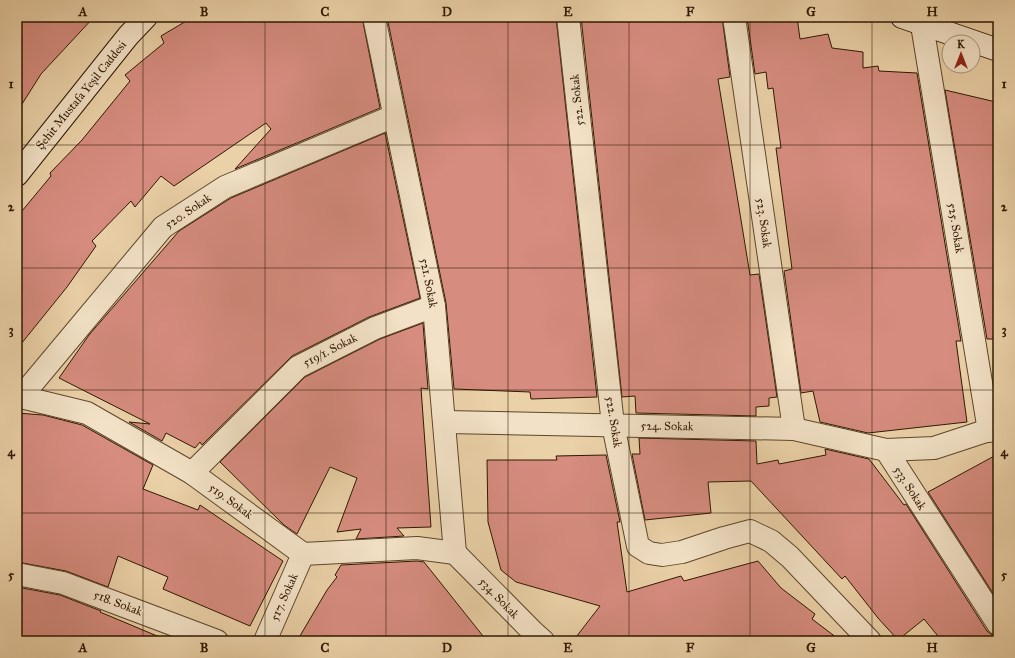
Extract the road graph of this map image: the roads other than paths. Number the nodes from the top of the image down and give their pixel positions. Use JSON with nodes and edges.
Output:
{"nodes":[{"id":1,"x":146,"y":17,"type":"edge"},
{"id":2,"x":374,"y":17,"type":"edge"},
{"id":3,"x":568,"y":17,"type":"edge"},
{"id":4,"x":734,"y":17,"type":"edge"},
{"id":5,"x":902,"y":17,"type":"edge"},
{"id":6,"x":922,"y":25,"type":"junction"},
{"id":7,"x":998,"y":50,"type":"edge"},
{"id":8,"x":394,"y":116,"type":"junction"},
{"id":9,"x":17,"y":176,"type":"edge"},
{"id":10,"x":434,"y":306,"type":"junction"},
{"id":11,"x":19,"y":397,"type":"edge"},
{"id":12,"x":446,"y":422,"type":"junction"},
{"id":13,"x":613,"y":425,"type":"junction"},
{"id":14,"x":794,"y":429,"type":"junction"},
{"id":15,"x":994,"y":429,"type":"edge"},
{"id":16,"x":886,"y":450,"type":"junction"},
{"id":17,"x":192,"y":473,"type":"junction"},
{"id":18,"x":455,"y":553,"type":"junction"},
{"id":19,"x":303,"y":554,"type":"junction"},
{"id":20,"x":17,"y":574,"type":"edge"},
{"id":21,"x":998,"y":624,"type":"edge"},
{"id":22,"x":217,"y":641,"type":"edge"},
{"id":23,"x":265,"y":641,"type":"edge"},
{"id":24,"x":543,"y":641,"type":"edge"},
{"id":25,"x":870,"y":641,"type":"edge"}],
"edges":[{"from":1,"to":9,"type":"street","name":"Şehit Mustafa Yeşil Caddesi"},
{"from":2,"to":8,"type":"street","name":"521. Sokak"},
{"from":3,"to":13,"type":"street","name":"522. Sokak"},
{"from":4,"to":14,"type":"street","name":"523. Sokak"},
{"from":5,"to":6,"type":"street"},
{"from":6,"to":7,"type":"street"},
{"from":6,"to":15,"type":"street","name":"525. Sokak"},
{"from":8,"to":10,"type":"street","name":"521. Sokak"},
{"from":8,"to":11,"type":"street","name":"520. Sokak"},
{"from":10,"to":12,"type":"street","name":"521. Sokak"},
{"from":10,"to":17,"type":"street","name":"519/1. Sokak"},
{"from":11,"to":17,"type":"street","name":"519. Sokak"},
{"from":12,"to":13,"type":"street","name":"524. Sokak"},
{"from":12,"to":18,"type":"street","name":"521. Sokak"},
{"from":13,"to":14,"type":"street","name":"524. Sokak"},
{"from":13,"to":25,"type":"street","name":"522. Sokak"},
{"from":14,"to":16,"type":"street","name":"524. Sokak"},
{"from":15,"to":16,"type":"street","name":"533. Sokak"},
{"from":16,"to":21,"type":"street","name":"533. Sokak"},
{"from":17,"to":19,"type":"street","name":"519. Sokak"},
{"from":18,"to":19,"type":"street"},
{"from":18,"to":24,"type":"street","name":"534. Sokak"},
{"from":19,"to":23,"type":"street","name":"517. Sokak"},
{"from":20,"to":22,"type":"street","name":"518. Sokak"}]}
